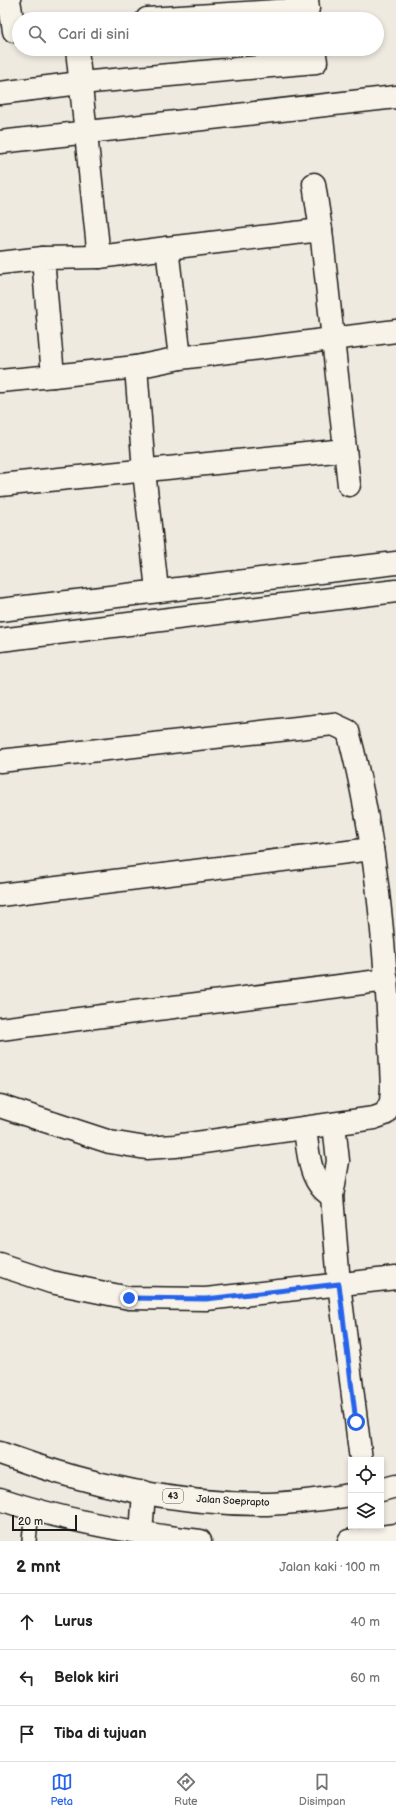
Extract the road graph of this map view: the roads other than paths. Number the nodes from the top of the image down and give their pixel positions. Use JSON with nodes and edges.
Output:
{"nodes":[{"id":1,"x":9,"y":0,"type":"edge"},
{"id":2,"x":309,"y":9,"type":"edge"},
{"id":3,"x":260,"y":12,"type":"edge"},
{"id":4,"x":11,"y":31,"type":"edge"},
{"id":5,"x":78,"y":56,"type":"edge"},
{"id":6,"x":315,"y":56,"type":"edge"},
{"id":7,"x":80,"y":83,"type":"junction"},
{"id":8,"x":0,"y":93,"type":"edge"},
{"id":9,"x":396,"y":97,"type":"edge"},
{"id":10,"x":85,"y":131,"type":"junction"},
{"id":11,"x":0,"y":142,"type":"edge"},
{"id":12,"x":314,"y":184,"type":"dead end"},
{"id":13,"x":321,"y":230,"type":"junction"},
{"id":14,"x":167,"y":248,"type":"junction"},
{"id":15,"x":99,"y":257,"type":"junction"},
{"id":16,"x":43,"y":258,"type":"junction"},
{"id":17,"x":0,"y":263,"type":"edge"},
{"id":18,"x":396,"y":331,"type":"edge"},
{"id":19,"x":334,"y":338,"type":"junction"},
{"id":20,"x":180,"y":358,"type":"junction"},
{"id":21,"x":136,"y":367,"type":"junction"},
{"id":22,"x":53,"y":376,"type":"junction"},
{"id":23,"x":0,"y":382,"type":"edge"},
{"id":24,"x":345,"y":450,"type":"junction"},
{"id":25,"x":144,"y":471,"type":"junction"},
{"id":26,"x":0,"y":485,"type":"edge"},
{"id":27,"x":349,"y":485,"type":"dead end"},
{"id":28,"x":396,"y":564,"type":"edge"},
{"id":29,"x":157,"y":590,"type":"junction"},
{"id":30,"x":396,"y":591,"type":"edge"},
{"id":31,"x":0,"y":610,"type":"edge"},
{"id":32,"x":0,"y":640,"type":"edge"},
{"id":33,"x":0,"y":761,"type":"edge"},
{"id":34,"x":372,"y":849,"type":"junction"},
{"id":35,"x":0,"y":895,"type":"edge"},
{"id":36,"x":387,"y":980,"type":"junction"},
{"id":37,"x":0,"y":1029,"type":"edge"},
{"id":38,"x":0,"y":1106,"type":"edge"},
{"id":39,"x":334,"y":1124,"type":"junction"},
{"id":40,"x":305,"y":1128,"type":"junction"},
{"id":41,"x":332,"y":1196,"type":"junction"},
{"id":42,"x":0,"y":1265,"type":"edge"},
{"id":43,"x":396,"y":1278,"type":"edge"},
{"id":44,"x":339,"y":1284,"type":"junction"},
{"id":45,"x":0,"y":1453,"type":"edge"},
{"id":46,"x":361,"y":1457,"type":"edge"},
{"id":47,"x":396,"y":1486,"type":"edge"},
{"id":48,"x":384,"y":1489,"type":"edge"},
{"id":49,"x":144,"y":1492,"type":"junction"},
{"id":50,"x":348,"y":1495,"type":"edge"},
{"id":51,"x":0,"y":1499,"type":"edge"},
{"id":52,"x":32,"y":1510,"type":"junction"},
{"id":53,"x":141,"y":1534,"type":"junction"},
{"id":54,"x":396,"y":1535,"type":"edge"},
{"id":55,"x":29,"y":1541,"type":"edge"},
{"id":56,"x":200,"y":1541,"type":"edge"},
{"id":57,"x":351,"y":1541,"type":"edge"}],
"edges":[{"from":1,"to":4,"type":"main road"},
{"from":2,"to":3,"type":"main road"},
{"from":5,"to":7,"type":"main road"},
{"from":6,"to":7,"type":"main road"},
{"from":7,"to":8,"type":"main road"},
{"from":7,"to":10,"type":"main road"},
{"from":9,"to":10,"type":"main road"},
{"from":10,"to":11,"type":"main road"},
{"from":10,"to":15,"type":"main road"},
{"from":12,"to":13,"type":"main road"},
{"from":13,"to":14,"type":"main road"},
{"from":13,"to":19,"type":"main road"},
{"from":14,"to":15,"type":"main road"},
{"from":14,"to":20,"type":"main road"},
{"from":15,"to":16,"type":"main road"},
{"from":16,"to":17,"type":"main road"},
{"from":16,"to":22,"type":"main road"},
{"from":18,"to":19,"type":"main road"},
{"from":19,"to":20,"type":"main road"},
{"from":19,"to":24,"type":"main road"},
{"from":20,"to":21,"type":"main road"},
{"from":21,"to":22,"type":"main road"},
{"from":21,"to":25,"type":"main road"},
{"from":22,"to":23,"type":"main road"},
{"from":24,"to":25,"type":"main road"},
{"from":24,"to":27,"type":"main road"},
{"from":25,"to":26,"type":"main road"},
{"from":25,"to":29,"type":"main road"},
{"from":28,"to":29,"type":"main road"},
{"from":29,"to":31,"type":"main road"},
{"from":30,"to":32,"type":"main road"},
{"from":33,"to":34,"type":"main road"},
{"from":34,"to":35,"type":"main road"},
{"from":34,"to":36,"type":"main road"},
{"from":36,"to":37,"type":"main road"},
{"from":36,"to":39,"type":"main road"},
{"from":38,"to":40,"type":"main road"},
{"from":39,"to":40,"type":"main road"},
{"from":39,"to":41,"type":"main road"},
{"from":40,"to":41,"type":"main road"},
{"from":41,"to":44,"type":"main road"},
{"from":42,"to":44,"type":"main road"},
{"from":43,"to":44,"type":"main road"},
{"from":44,"to":46,"type":"main road"},
{"from":45,"to":49,"type":"main road","name":"Jalan Soeprapto","number":"43"},
{"from":47,"to":48,"type":"main road"},
{"from":49,"to":50,"type":"main road","name":"Jalan Soeprapto","number":"43"},
{"from":49,"to":53,"type":"main road"},
{"from":51,"to":52,"type":"main road"},
{"from":52,"to":53,"type":"main road"},
{"from":52,"to":55,"type":"lane"},
{"from":53,"to":56,"type":"main road"},
{"from":54,"to":57,"type":"main road"}]}
